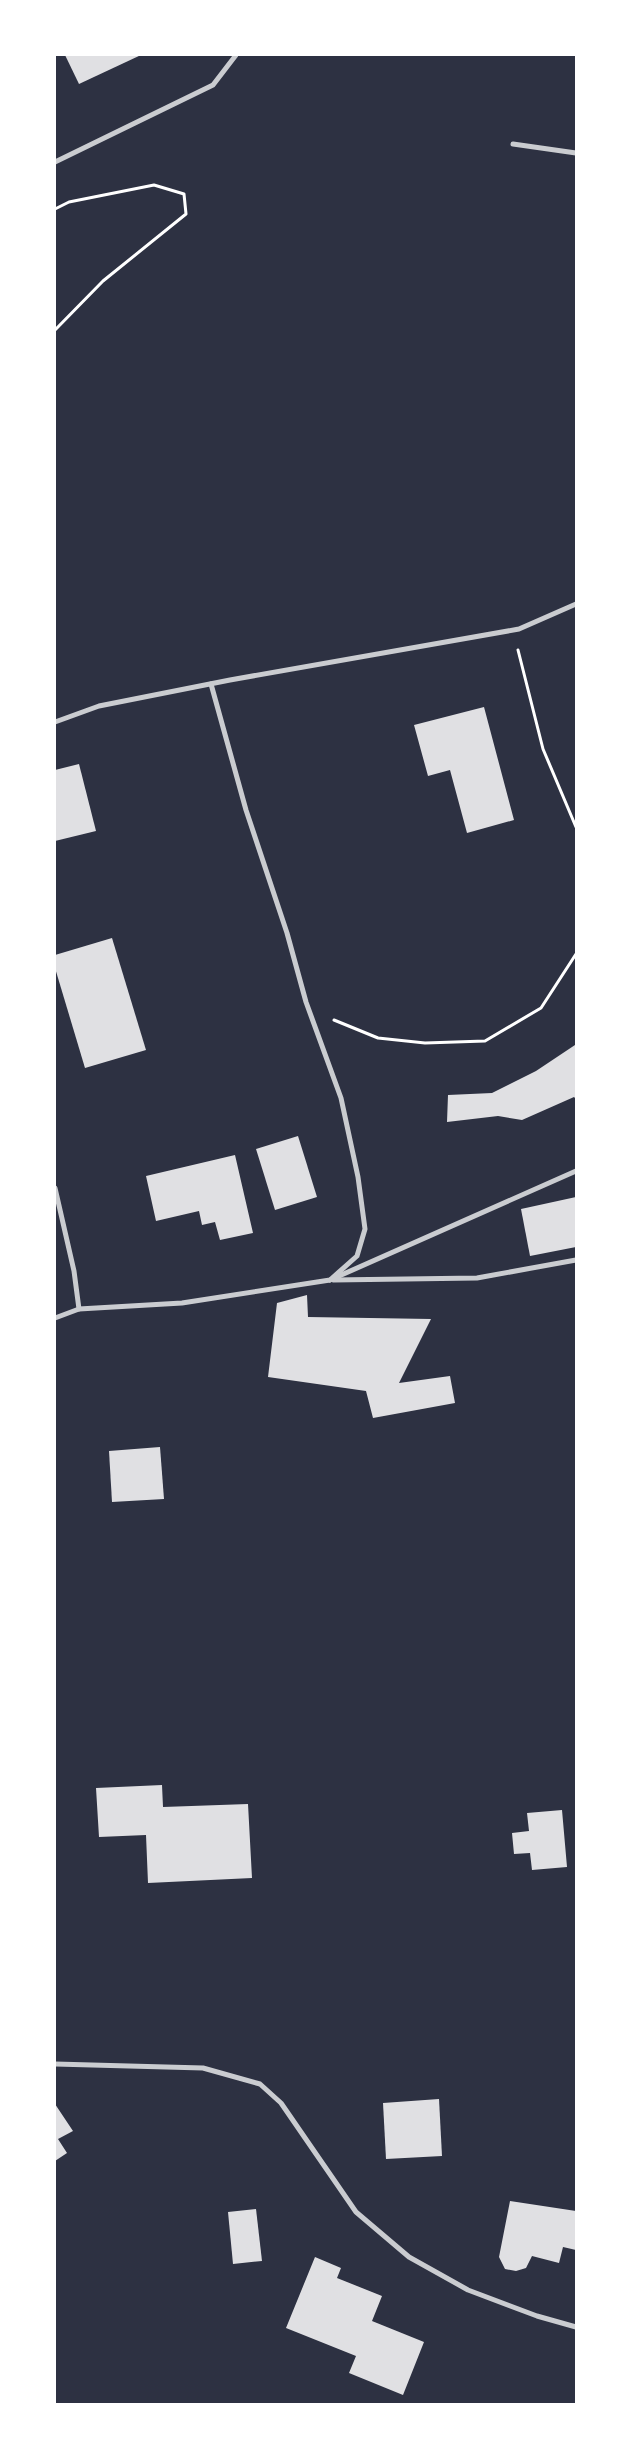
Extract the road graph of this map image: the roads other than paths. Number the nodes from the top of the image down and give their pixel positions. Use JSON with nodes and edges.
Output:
{"nodes":[{"id":1,"x":236,"y":55,"type":"edge"},
{"id":2,"x":513,"y":144,"type":"dead end"},
{"id":3,"x":576,"y":153,"type":"edge"},
{"id":4,"x":55,"y":162,"type":"edge"},
{"id":5,"x":576,"y":604,"type":"edge"},
{"id":6,"x":211,"y":684,"type":"junction"},
{"id":7,"x":55,"y":722,"type":"edge"},
{"id":8,"x":576,"y":1171,"type":"edge"},
{"id":9,"x":55,"y":1188,"type":"edge"},
{"id":10,"x":576,"y":1260,"type":"edge"},
{"id":11,"x":330,"y":1280,"type":"junction"},
{"id":12,"x":79,"y":1309,"type":"junction"},
{"id":13,"x":55,"y":1318,"type":"edge"},
{"id":14,"x":55,"y":2064,"type":"edge"},
{"id":15,"x":576,"y":2327,"type":"edge"}],
"edges":[{"from":1,"to":4,"type":"street"},
{"from":2,"to":3,"type":"street"},
{"from":5,"to":6,"type":"street"},
{"from":6,"to":7,"type":"street"},
{"from":6,"to":11,"type":"street"},
{"from":8,"to":11,"type":"street"},
{"from":9,"to":12,"type":"street"},
{"from":10,"to":11,"type":"street"},
{"from":11,"to":12,"type":"street"},
{"from":12,"to":13,"type":"street"},
{"from":14,"to":15,"type":"street"}]}
